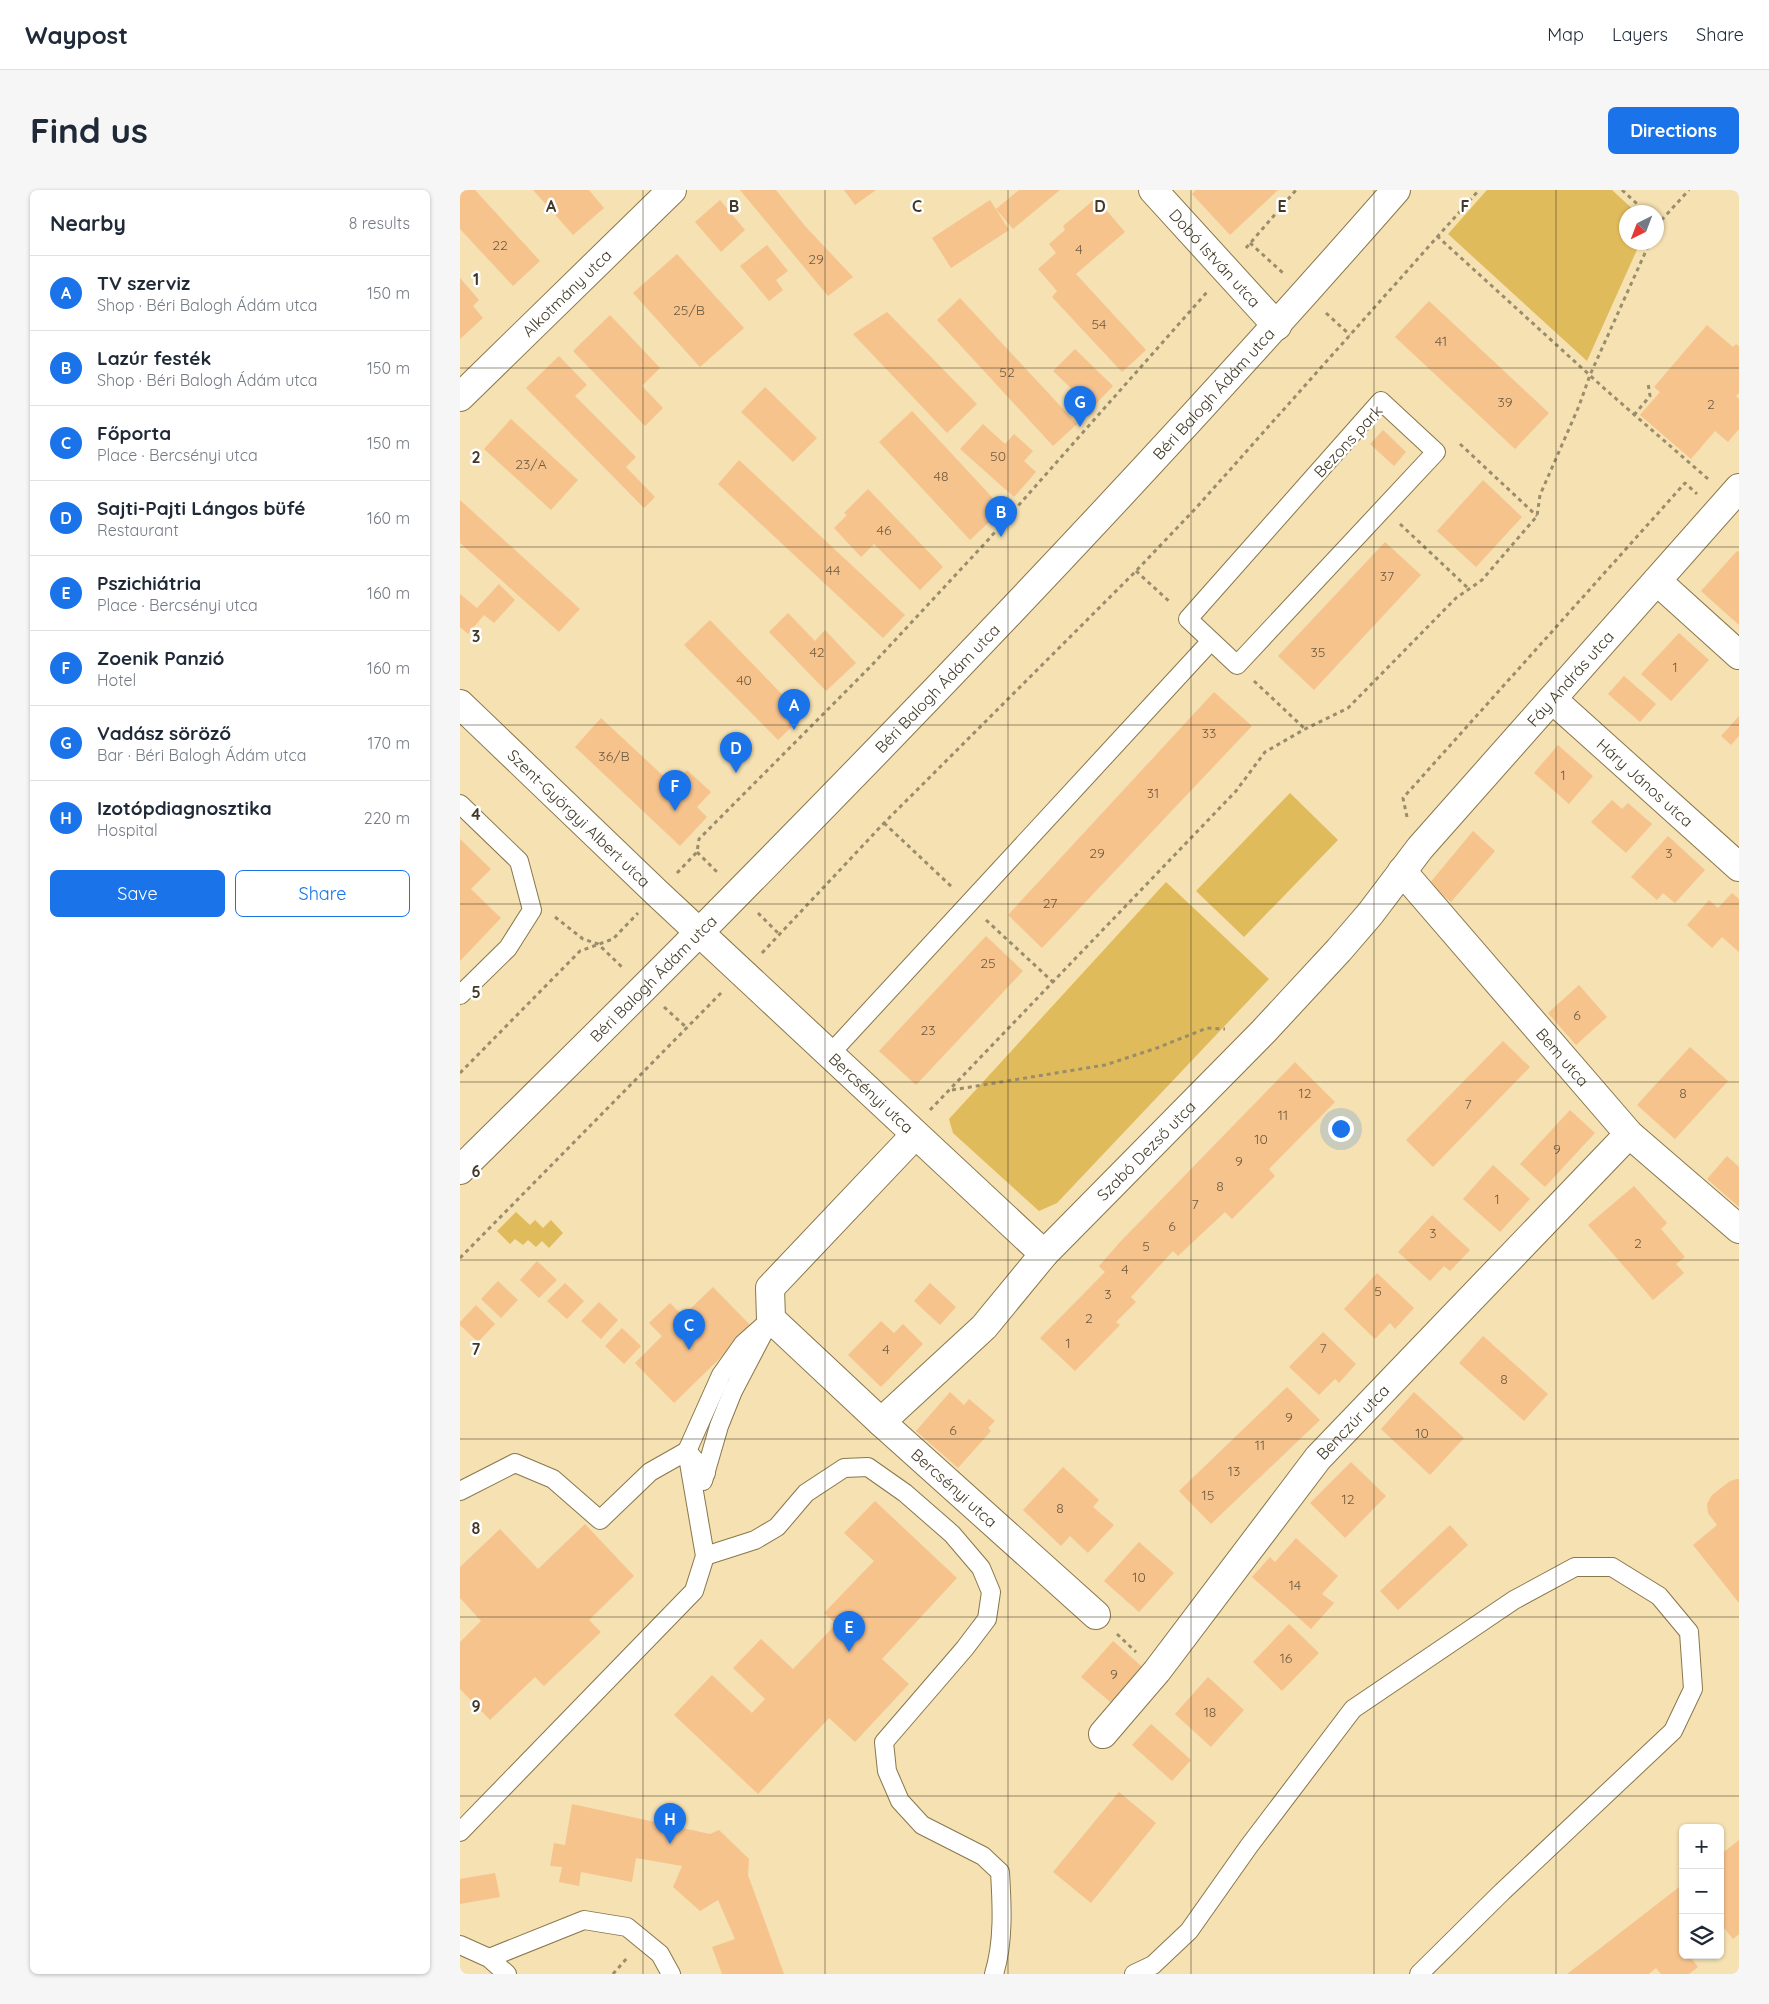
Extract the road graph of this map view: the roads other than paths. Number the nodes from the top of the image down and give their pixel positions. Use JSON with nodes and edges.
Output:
{"nodes":[{"id":1,"x":672,"y":190,"type":"edge"},
{"id":2,"x":1153,"y":190,"type":"edge"},
{"id":3,"x":1396,"y":190,"type":"edge"},
{"id":4,"x":1277,"y":326,"type":"junction"},
{"id":5,"x":460,"y":397,"type":"edge"},
{"id":6,"x":1726,"y":486,"type":"edge"},
{"id":7,"x":1657,"y":581,"type":"junction"},
{"id":8,"x":1211,"y":642,"type":"junction"},
{"id":9,"x":1739,"y":655,"type":"edge"},
{"id":10,"x":1552,"y":699,"type":"junction"},
{"id":11,"x":460,"y":704,"type":"edge"},
{"id":12,"x":460,"y":804,"type":"edge"},
{"id":13,"x":1739,"y":867,"type":"edge"},
{"id":14,"x":1402,"y":871,"type":"junction"},
{"id":15,"x":700,"y":932,"type":"junction"},
{"id":16,"x":460,"y":995,"type":"edge"},
{"id":17,"x":830,"y":1054,"type":"junction"},
{"id":18,"x":913,"y":1133,"type":"junction"},
{"id":19,"x":1629,"y":1134,"type":"junction"},
{"id":20,"x":460,"y":1170,"type":"edge"},
{"id":21,"x":1739,"y":1229,"type":"edge"},
{"id":22,"x":1044,"y":1254,"type":"junction"},
{"id":23,"x":771,"y":1319,"type":"junction"},
{"id":24,"x":881,"y":1422,"type":"junction"},
{"id":25,"x":687,"y":1451,"type":"junction"},
{"id":26,"x":706,"y":1473,"type":"junction"},
{"id":27,"x":460,"y":1491,"type":"edge"},
{"id":28,"x":696,"y":1506,"type":"junction"},
{"id":29,"x":705,"y":1556,"type":"junction"},
{"id":30,"x":1096,"y":1615,"type":"dead end"},
{"id":31,"x":1103,"y":1734,"type":"dead end"},
{"id":32,"x":460,"y":1832,"type":"edge"},
{"id":33,"x":460,"y":1945,"type":"edge"},
{"id":34,"x":489,"y":1958,"type":"junction"},
{"id":35,"x":507,"y":1974,"type":"edge"},
{"id":36,"x":671,"y":1974,"type":"edge"},
{"id":37,"x":994,"y":1974,"type":"edge"},
{"id":38,"x":1134,"y":1974,"type":"edge"},
{"id":39,"x":1419,"y":1974,"type":"edge"}],
"edges":[{"from":1,"to":5,"type":"street","name":"Alkotmány utca"},
{"from":2,"to":4,"type":"street","name":"Dobó István utca"},
{"from":3,"to":4,"type":"street","name":"Béri Balogh Ádám utca"},
{"from":4,"to":15,"type":"street","name":"Béri Balogh Ádám utca"},
{"from":6,"to":7,"type":"street","name":"Fáy András utca"},
{"from":7,"to":9,"type":"street"},
{"from":7,"to":10,"type":"street","name":"Fáy András utca"},
{"from":8,"to":8,"type":"lane","name":"Bezons park"},
{"from":8,"to":17,"type":"lane"},
{"from":10,"to":13,"type":"street","name":"Háry János utca"},
{"from":10,"to":14,"type":"street","name":"Fáy András utca"},
{"from":11,"to":15,"type":"street","name":"Szent-Györgyi Albert utca"},
{"from":12,"to":16,"type":"lane"},
{"from":14,"to":19,"type":"street","name":"Bem utca"},
{"from":14,"to":22,"type":"street","name":"Szabó Dezső utca"},
{"from":15,"to":17,"type":"street","name":"Bercsényi utca"},
{"from":15,"to":20,"type":"street","name":"Béri Balogh Ádám utca"},
{"from":17,"to":18,"type":"street","name":"Bercsényi utca"},
{"from":18,"to":22,"type":"street","name":"Bercsényi utca"},
{"from":18,"to":23,"type":"street"},
{"from":19,"to":21,"type":"street","name":"Bem utca"},
{"from":19,"to":31,"type":"street","name":"Benczúr utca"},
{"from":22,"to":24,"type":"street","name":"Szabó Dezső utca"},
{"from":23,"to":24,"type":"street","name":"Bercsényi utca"},
{"from":23,"to":25,"type":"lane"},
{"from":23,"to":26,"type":"lane"},
{"from":24,"to":30,"type":"street","name":"Bercsényi utca"},
{"from":25,"to":26,"type":"lane"},
{"from":25,"to":27,"type":"lane"},
{"from":25,"to":28,"type":"lane"},
{"from":26,"to":28,"type":"lane"},
{"from":28,"to":29,"type":"lane"},
{"from":29,"to":32,"type":"lane"},
{"from":29,"to":37,"type":"lane"},
{"from":33,"to":34,"type":"lane"},
{"from":34,"to":35,"type":"lane"},
{"from":34,"to":36,"type":"lane"},
{"from":38,"to":39,"type":"lane"}]}
